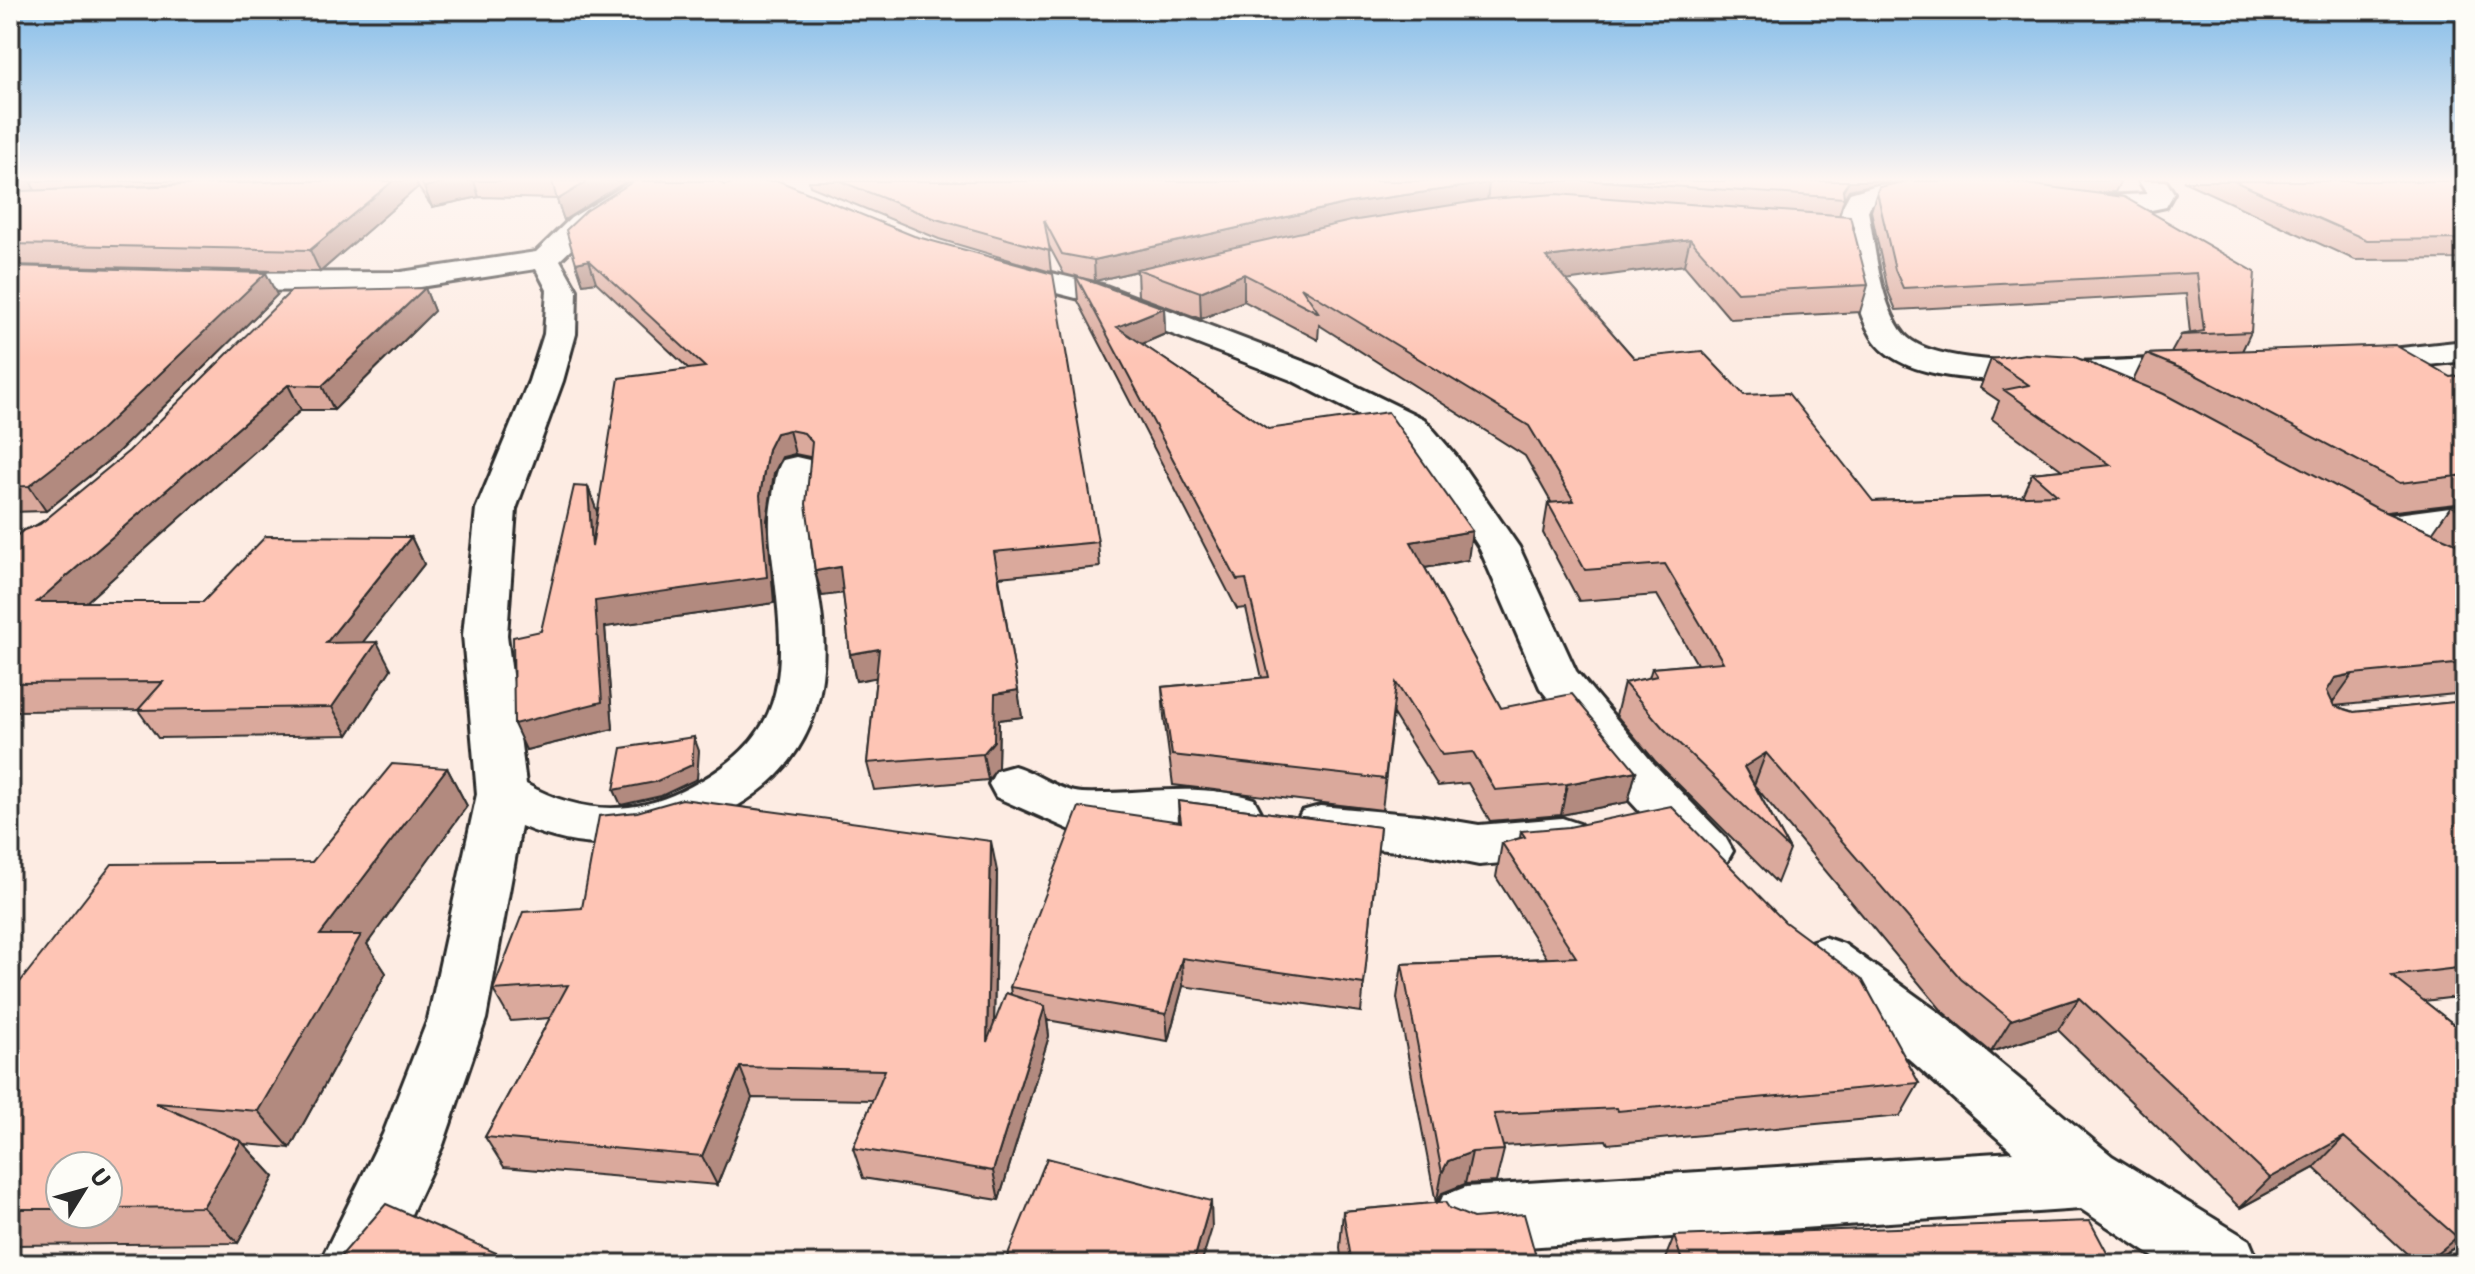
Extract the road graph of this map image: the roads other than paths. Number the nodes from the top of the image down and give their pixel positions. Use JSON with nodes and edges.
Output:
{"nodes":[{"id":1,"x":560,"y":240,"type":"edge"},
{"id":2,"x":1848,"y":240,"type":"edge"},
{"id":3,"x":955,"y":257,"type":"edge"},
{"id":4,"x":545,"y":259,"type":"junction"},
{"id":5,"x":183,"y":281,"type":"edge"},
{"id":6,"x":1140,"y":283,"type":"edge"},
{"id":7,"x":310,"y":284,"type":"junction"},
{"id":8,"x":1095,"y":293,"type":"junction"},
{"id":9,"x":277,"y":317,"type":"edge"},
{"id":10,"x":2465,"y":351,"type":"edge"},
{"id":11,"x":2324,"y":365,"type":"edge"},
{"id":12,"x":2236,"y":366,"type":"edge"},
{"id":13,"x":2069,"y":372,"type":"junction"},
{"id":14,"x":2137,"y":401,"type":"edge"},
{"id":15,"x":796,"y":468,"type":"dead end"},
{"id":16,"x":2465,"y":517,"type":"edge"},
{"id":17,"x":2426,"y":554,"type":"edge"},
{"id":18,"x":1014,"y":784,"type":"dead end"},
{"id":19,"x":502,"y":794,"type":"junction"},
{"id":20,"x":1674,"y":815,"type":"junction"},
{"id":21,"x":1740,"y":884,"type":"edge"},
{"id":22,"x":1793,"y":937,"type":"edge"},
{"id":23,"x":2089,"y":1178,"type":"junction"},
{"id":24,"x":1466,"y":1219,"type":"edge"},
{"id":25,"x":353,"y":1264,"type":"edge"},
{"id":26,"x":2225,"y":1264,"type":"edge"}],
"edges":[{"from":1,"to":4,"type":"street"},
{"from":2,"to":13,"type":"street"},
{"from":3,"to":8,"type":"street"},
{"from":4,"to":7,"type":"street"},
{"from":4,"to":19,"type":"street"},
{"from":5,"to":7,"type":"street"},
{"from":6,"to":8,"type":"street"},
{"from":7,"to":9,"type":"street"},
{"from":8,"to":20,"type":"street"},
{"from":10,"to":11,"type":"street"},
{"from":12,"to":13,"type":"street"},
{"from":13,"to":14,"type":"street"},
{"from":15,"to":19,"type":"street"},
{"from":16,"to":17,"type":"street"},
{"from":18,"to":20,"type":"street"},
{"from":19,"to":25,"type":"street"},
{"from":20,"to":21,"type":"street"},
{"from":22,"to":23,"type":"street"},
{"from":23,"to":24,"type":"street"},
{"from":23,"to":26,"type":"street"}]}
